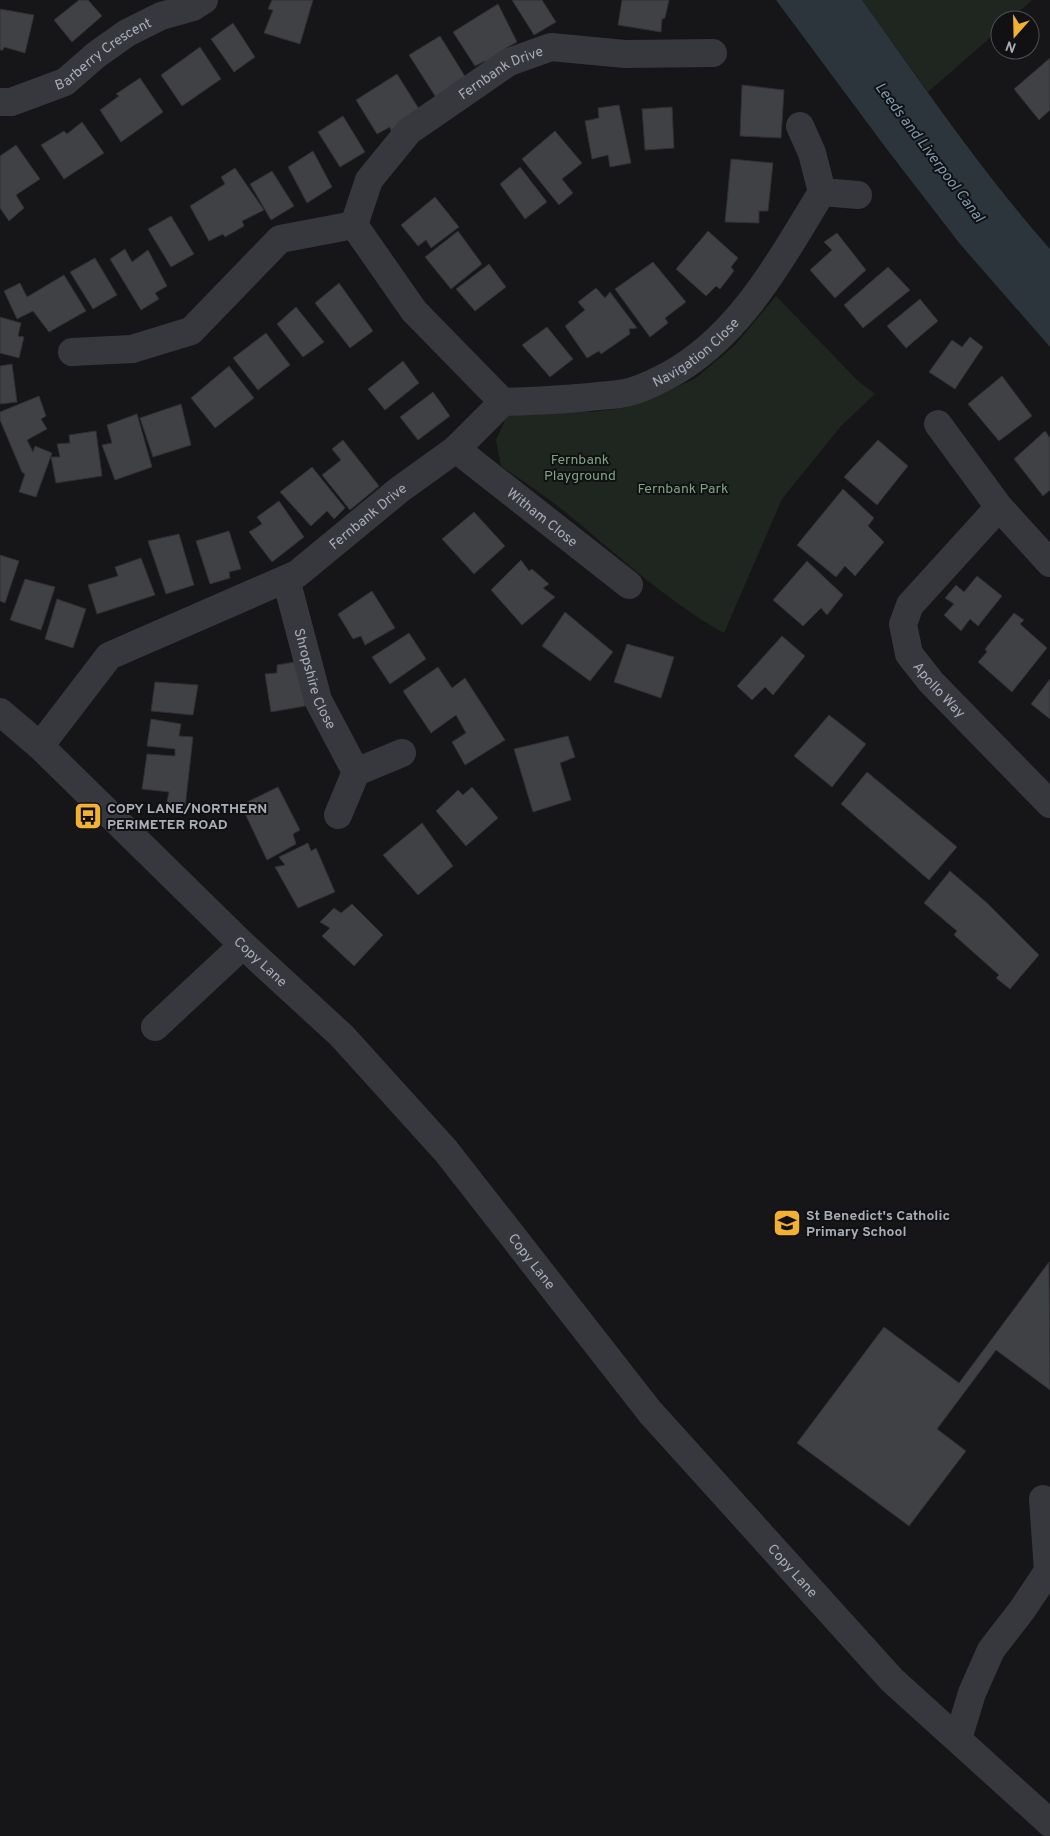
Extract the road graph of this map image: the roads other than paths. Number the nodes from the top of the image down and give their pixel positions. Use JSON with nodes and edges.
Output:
{"nodes":[{"id":1,"x":204,"y":0,"type":"edge"},
{"id":2,"x":713,"y":53,"type":"dead end"},
{"id":3,"x":0,"y":102,"type":"edge"},
{"id":4,"x":800,"y":126,"type":"dead end"},
{"id":5,"x":822,"y":192,"type":"junction"},
{"id":6,"x":858,"y":196,"type":"dead end"},
{"id":7,"x":354,"y":225,"type":"junction"},
{"id":8,"x":72,"y":352,"type":"dead end"},
{"id":9,"x":503,"y":402,"type":"junction"},
{"id":10,"x":938,"y":424,"type":"dead end"},
{"id":11,"x":456,"y":449,"type":"junction"},
{"id":12,"x":998,"y":507,"type":"junction"},
{"id":13,"x":1050,"y":563,"type":"edge"},
{"id":14,"x":286,"y":579,"type":"junction"},
{"id":15,"x":629,"y":585,"type":"dead end"},
{"id":16,"x":0,"y":712,"type":"edge"},
{"id":17,"x":40,"y":746,"type":"junction"},
{"id":18,"x":402,"y":753,"type":"dead end"},
{"id":19,"x":356,"y":772,"type":"junction"},
{"id":20,"x":1050,"y":804,"type":"edge"},
{"id":21,"x":338,"y":815,"type":"dead end"},
{"id":22,"x":244,"y":945,"type":"junction"},
{"id":23,"x":155,"y":1027,"type":"dead end"},
{"id":24,"x":1043,"y":1499,"type":"dead end"},
{"id":25,"x":958,"y":1739,"type":"junction"},
{"id":26,"x":1050,"y":1823,"type":"edge"}],
"edges":[{"from":1,"to":3,"type":"street","name":"Barberry Crescent"},
{"from":2,"to":7,"type":"street","name":"Fernbank Drive"},
{"from":4,"to":5,"type":"street"},
{"from":5,"to":6,"type":"street"},
{"from":5,"to":9,"type":"street","name":"Navigation Close"},
{"from":7,"to":8,"type":"street"},
{"from":7,"to":9,"type":"street"},
{"from":9,"to":11,"type":"street","name":"Fernbank Drive"},
{"from":10,"to":12,"type":"street"},
{"from":11,"to":14,"type":"street","name":"Fernbank Drive"},
{"from":11,"to":15,"type":"street","name":"Witham Close"},
{"from":12,"to":13,"type":"street"},
{"from":12,"to":20,"type":"street","name":"Apollo Way"},
{"from":14,"to":17,"type":"street","name":"Fernbank Drive"},
{"from":14,"to":19,"type":"street","name":"Shropshire Close"},
{"from":16,"to":17,"type":"street","name":"Copy Lane"},
{"from":17,"to":22,"type":"street","name":"Copy Lane"},
{"from":18,"to":19,"type":"street"},
{"from":19,"to":21,"type":"street"},
{"from":22,"to":23,"type":"street"},
{"from":22,"to":25,"type":"street","name":"Copy Lane"},
{"from":24,"to":25,"type":"street"},
{"from":25,"to":26,"type":"street","name":"Copy Lane"}]}
